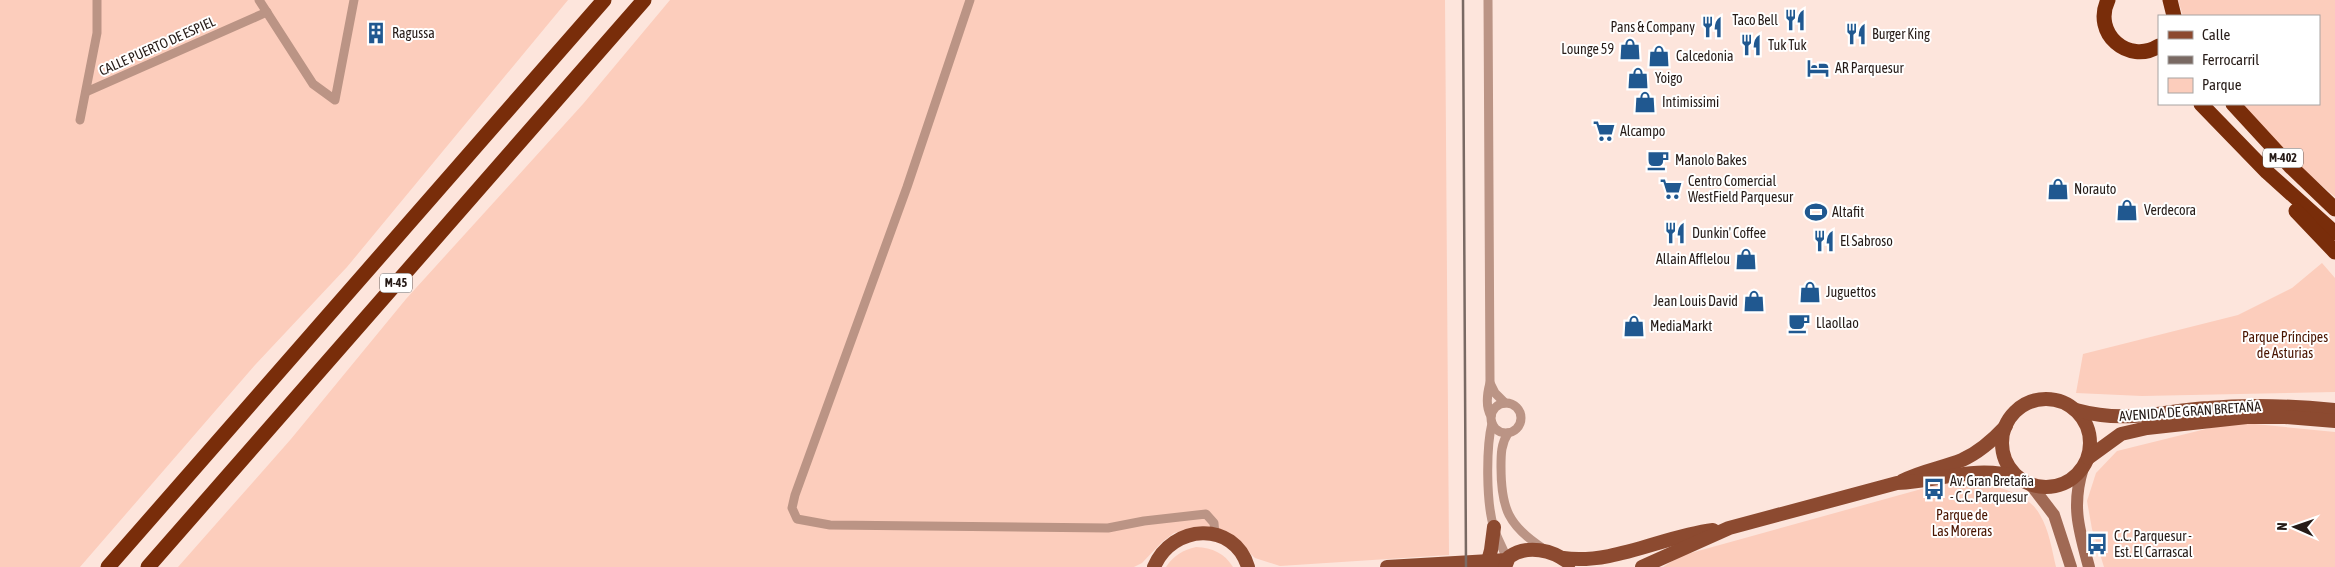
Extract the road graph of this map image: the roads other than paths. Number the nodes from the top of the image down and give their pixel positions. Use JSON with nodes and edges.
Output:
{"nodes":[{"id":1,"x":97,"y":0,"type":"edge"},
{"id":2,"x":259,"y":0,"type":"edge"},
{"id":3,"x":354,"y":0,"type":"edge"},
{"id":4,"x":604,"y":0,"type":"edge"},
{"id":5,"x":644,"y":0,"type":"edge"},
{"id":6,"x":970,"y":0,"type":"edge"},
{"id":7,"x":1488,"y":0,"type":"edge"},
{"id":8,"x":2170,"y":0,"type":"edge"},
{"id":9,"x":2106,"y":2,"type":"edge"},
{"id":10,"x":267,"y":12,"type":"junction"},
{"id":11,"x":2174,"y":15,"type":"edge"},
{"id":12,"x":2158,"y":46,"type":"edge"},
{"id":13,"x":2143,"y":53,"type":"junction"},
{"id":14,"x":2158,"y":60,"type":"edge"},
{"id":15,"x":86,"y":92,"type":"junction"},
{"id":16,"x":2202,"y":105,"type":"edge"},
{"id":17,"x":2234,"y":105,"type":"edge"},
{"id":18,"x":80,"y":120,"type":"dead end"},
{"id":19,"x":2252,"y":158,"type":"junction"},
{"id":20,"x":2335,"y":209,"type":"edge"},
{"id":21,"x":2335,"y":232,"type":"edge"},
{"id":22,"x":2335,"y":252,"type":"edge"},
{"id":23,"x":1490,"y":383,"type":"junction"},
{"id":24,"x":1505,"y":403,"type":"junction"},
{"id":25,"x":2076,"y":410,"type":"junction"},
{"id":26,"x":2335,"y":410,"type":"edge"},
{"id":27,"x":1491,"y":420,"type":"junction"},
{"id":28,"x":2335,"y":421,"type":"edge"},
{"id":29,"x":2006,"y":426,"type":"junction"},
{"id":30,"x":1508,"y":433,"type":"junction"},
{"id":31,"x":2085,"y":463,"type":"junction"},
{"id":32,"x":2018,"y":477,"type":"junction"},
{"id":33,"x":1897,"y":483,"type":"junction"},
{"id":34,"x":2031,"y":485,"type":"junction"},
{"id":35,"x":1494,"y":527,"type":"junction"},
{"id":36,"x":1729,"y":528,"type":"junction"},
{"id":37,"x":1215,"y":535,"type":"junction"},
{"id":38,"x":1562,"y":559,"type":"edge"},
{"id":39,"x":1488,"y":561,"type":"junction"},
{"id":40,"x":1506,"y":563,"type":"edge"},
{"id":41,"x":1154,"y":564,"type":"edge"},
{"id":42,"x":1249,"y":566,"type":"edge"},
{"id":43,"x":108,"y":567,"type":"edge"},
{"id":44,"x":148,"y":567,"type":"edge"},
{"id":45,"x":1387,"y":567,"type":"edge"},
{"id":46,"x":1642,"y":567,"type":"edge"},
{"id":47,"x":2071,"y":567,"type":"edge"},
{"id":48,"x":2089,"y":567,"type":"edge"}],
"edges":[{"from":1,"to":15,"type":"street"},
{"from":2,"to":10,"type":"street"},
{"from":3,"to":10,"type":"street"},
{"from":4,"to":43,"type":"highway","number":"M-45"},
{"from":5,"to":44,"type":"highway","number":"M-45"},
{"from":6,"to":37,"type":"street"},
{"from":7,"to":23,"type":"street"},
{"from":8,"to":11,"type":"highway"},
{"from":9,"to":13,"type":"highway"},
{"from":10,"to":15,"type":"street","name":"CALLE PUERTO DE ESPIEL"},
{"from":12,"to":13,"type":"highway"},
{"from":13,"to":14,"type":"highway"},
{"from":15,"to":18,"type":"street"},
{"from":16,"to":19,"type":"highway","number":"M-402"},
{"from":17,"to":20,"type":"highway","number":"M-402"},
{"from":19,"to":21,"type":"highway","number":"M-402"},
{"from":19,"to":22,"type":"highway"},
{"from":23,"to":24,"type":"street"},
{"from":23,"to":27,"type":"street"},
{"from":24,"to":27,"type":"street"},
{"from":24,"to":30,"type":"street"},
{"from":25,"to":26,"type":"main road","name":"AVENIDA DE GRAN BRETAÑA"},
{"from":25,"to":29,"type":"main road"},
{"from":25,"to":31,"type":"main road"},
{"from":27,"to":30,"type":"street"},
{"from":27,"to":35,"type":"street"},
{"from":28,"to":31,"type":"main road","name":"AVENIDA DE GRAN BRETAÑA"},
{"from":29,"to":32,"type":"main road"},
{"from":29,"to":33,"type":"main road"},
{"from":30,"to":38,"type":"street"},
{"from":31,"to":34,"type":"main road"},
{"from":31,"to":48,"type":"main road"},
{"from":32,"to":33,"type":"main road"},
{"from":32,"to":34,"type":"main road"},
{"from":33,"to":36,"type":"main road"},
{"from":34,"to":47,"type":"main road"},
{"from":35,"to":39,"type":"main road"},
{"from":35,"to":40,"type":"street"},
{"from":36,"to":38,"type":"main road"},
{"from":36,"to":46,"type":"main road"},
{"from":37,"to":41,"type":"main road"},
{"from":37,"to":42,"type":"main road"},
{"from":38,"to":40,"type":"main road"},
{"from":39,"to":40,"type":"main road"},
{"from":39,"to":45,"type":"main road"}]}
